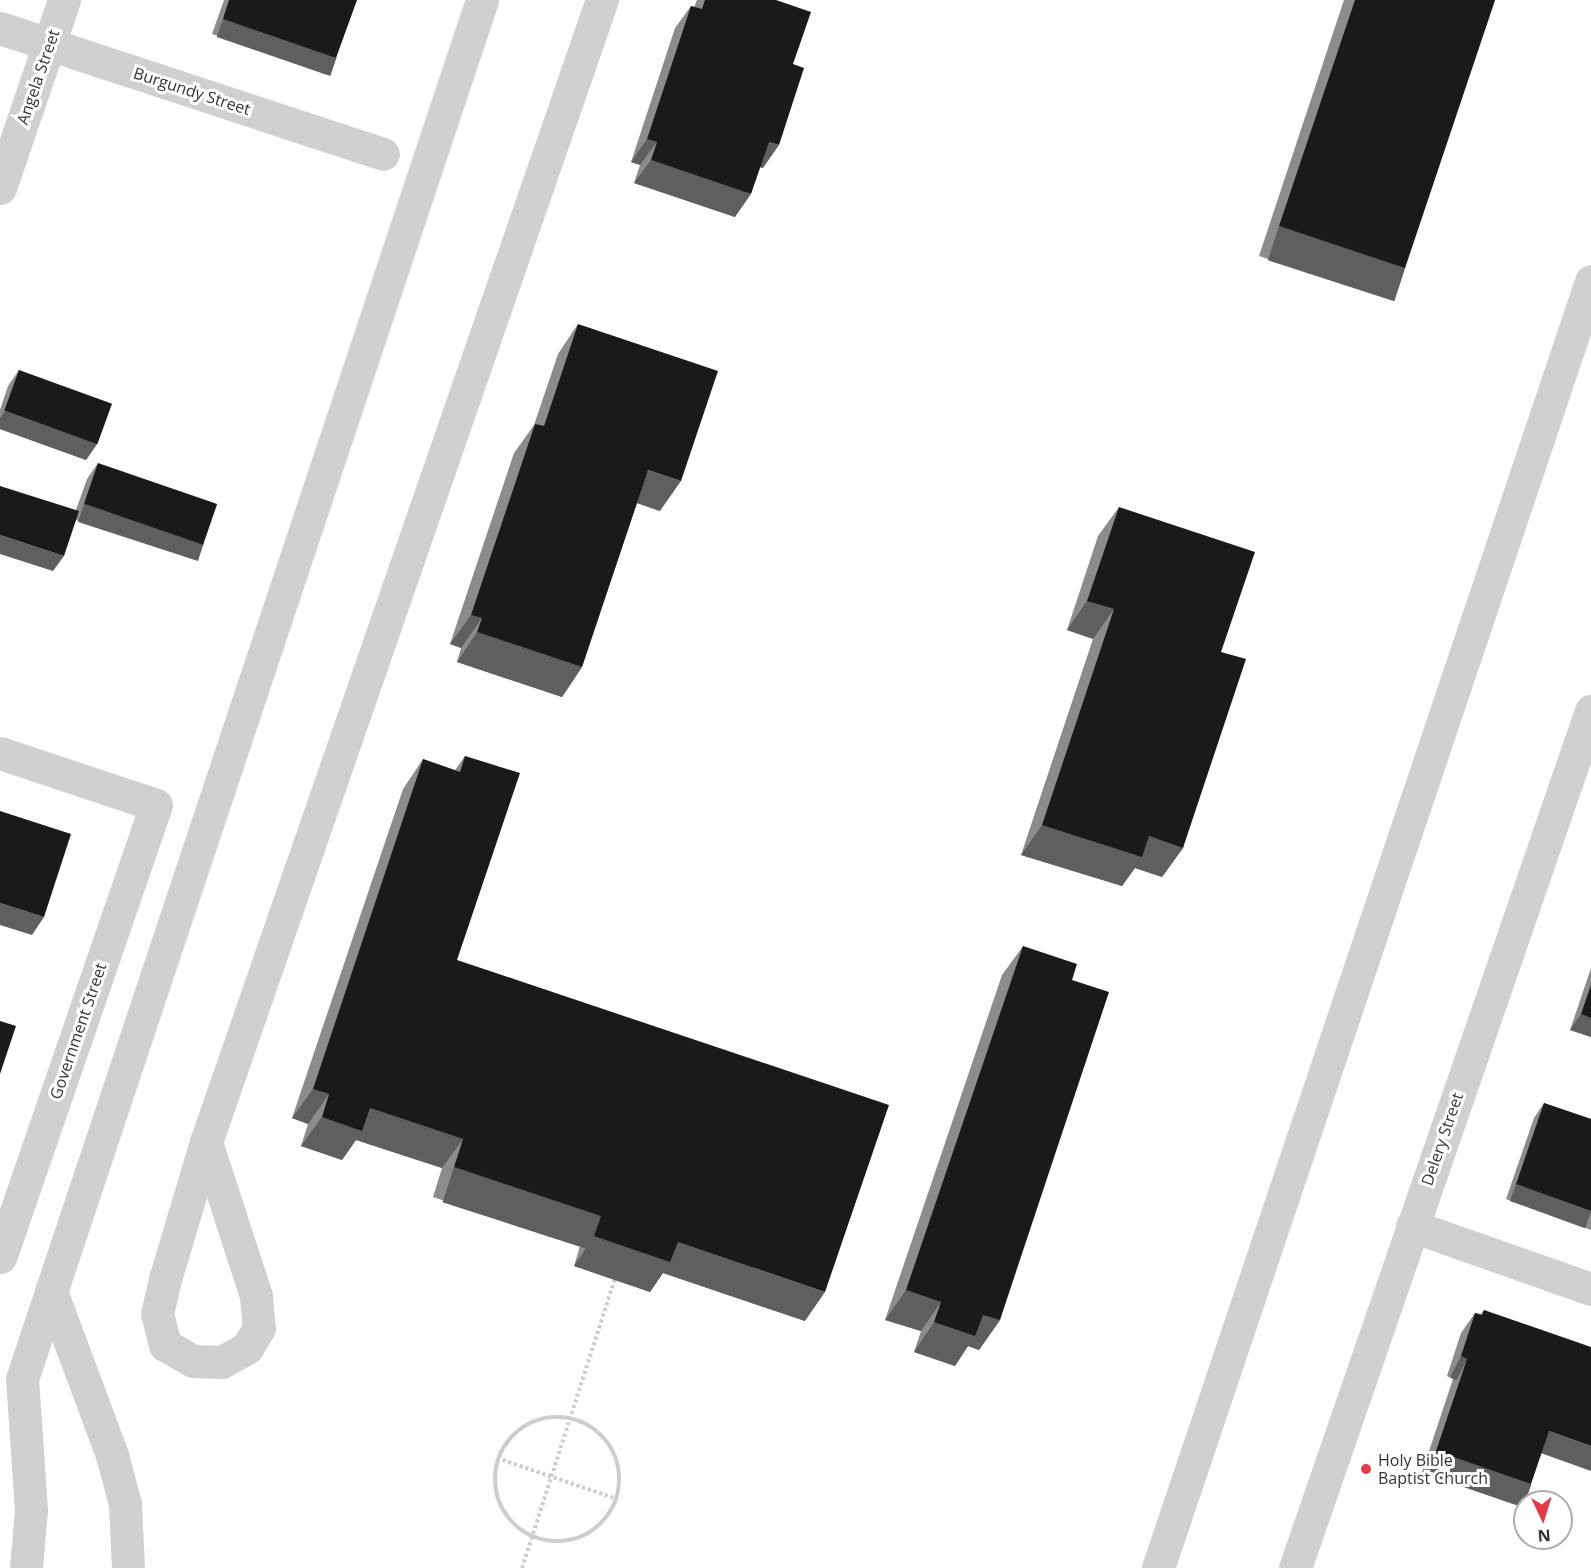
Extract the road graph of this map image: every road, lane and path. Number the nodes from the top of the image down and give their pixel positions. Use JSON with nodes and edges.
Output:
{"nodes":[{"id":1,"x":64,"y":0,"type":"edge"},
{"id":2,"x":482,"y":0,"type":"edge"},
{"id":3,"x":602,"y":0,"type":"edge"},
{"id":4,"x":0,"y":28,"type":"edge"},
{"id":5,"x":49,"y":44,"type":"junction"},
{"id":6,"x":383,"y":154,"type":"dead end"},
{"id":7,"x":0,"y":188,"type":"edge"},
{"id":8,"x":1591,"y":281,"type":"edge"},
{"id":9,"x":1591,"y":711,"type":"edge"},
{"id":10,"x":0,"y":753,"type":"edge"},
{"id":11,"x":206,"y":1142,"type":"junction"},
{"id":12,"x":1412,"y":1226,"type":"junction"},
{"id":13,"x":0,"y":1257,"type":"edge"},
{"id":14,"x":615,"y":1279,"type":"edge"},
{"id":15,"x":1591,"y":1289,"type":"edge"},
{"id":16,"x":51,"y":1291,"type":"junction"},
{"id":17,"x":570,"y":1418,"type":"junction"},
{"id":18,"x":497,"y":1458,"type":"junction"},
{"id":19,"x":552,"y":1477,"type":"junction"},
{"id":20,"x":617,"y":1499,"type":"junction"},
{"id":21,"x":532,"y":1537,"type":"junction"},
{"id":22,"x":26,"y":1568,"type":"edge"},
{"id":23,"x":128,"y":1568,"type":"edge"},
{"id":24,"x":522,"y":1568,"type":"edge"},
{"id":25,"x":1158,"y":1568,"type":"edge"},
{"id":26,"x":1295,"y":1568,"type":"edge"}],
"edges":[{"from":1,"to":5,"type":"street","name":"Angela Street"},
{"from":2,"to":16,"type":"street"},
{"from":3,"to":11,"type":"street"},
{"from":4,"to":5,"type":"street","name":"Burgundy Street"},
{"from":5,"to":6,"type":"street","name":"Burgundy Street"},
{"from":5,"to":7,"type":"street","name":"Angela Street"},
{"from":8,"to":25,"type":"street"},
{"from":9,"to":12,"type":"street","name":"Delery Street"},
{"from":10,"to":13,"type":"street","name":"Government Street"},
{"from":11,"to":11,"type":"street"},
{"from":12,"to":15,"type":"street"},
{"from":12,"to":26,"type":"street","name":"Delery Street"},
{"from":14,"to":17,"type":"path"},
{"from":16,"to":22,"type":"street"},
{"from":16,"to":23,"type":"street"},
{"from":17,"to":18,"type":"path"},
{"from":17,"to":19,"type":"path"},
{"from":17,"to":20,"type":"path"},
{"from":18,"to":19,"type":"path"},
{"from":18,"to":21,"type":"path"},
{"from":19,"to":20,"type":"path"},
{"from":19,"to":21,"type":"path"},
{"from":20,"to":21,"type":"path"},
{"from":21,"to":24,"type":"path"}]}
